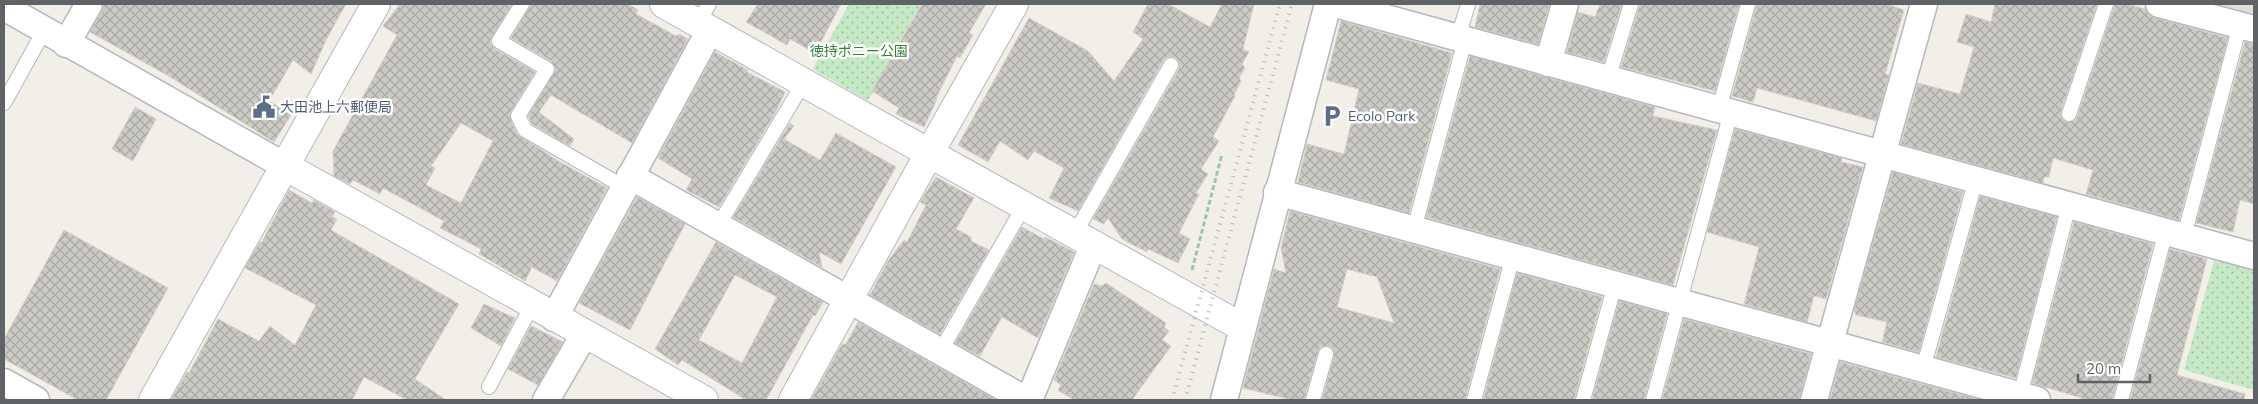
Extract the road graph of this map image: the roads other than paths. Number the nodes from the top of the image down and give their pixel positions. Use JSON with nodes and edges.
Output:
{"nodes":[{"id":1,"x":89,"y":4,"type":"edge"},
{"id":2,"x":376,"y":4,"type":"edge"},
{"id":3,"x":522,"y":4,"type":"edge"},
{"id":4,"x":664,"y":4,"type":"edge"},
{"id":5,"x":1014,"y":4,"type":"edge"},
{"id":6,"x":1328,"y":4,"type":"edge"},
{"id":7,"x":1335,"y":4,"type":"edge"},
{"id":8,"x":1468,"y":4,"type":"edge"},
{"id":9,"x":1565,"y":4,"type":"edge"},
{"id":10,"x":1631,"y":4,"type":"edge"},
{"id":11,"x":1748,"y":4,"type":"edge"},
{"id":12,"x":1924,"y":4,"type":"edge"},
{"id":13,"x":2106,"y":4,"type":"edge"},
{"id":14,"x":2159,"y":4,"type":"edge"},
{"id":15,"x":4,"y":7,"type":"edge"},
{"id":16,"x":706,"y":19,"type":"edge"},
{"id":17,"x":2247,"y":27,"type":"edge"},
{"id":18,"x":55,"y":37,"type":"junction"},
{"id":19,"x":1462,"y":39,"type":"junction"},
{"id":20,"x":1548,"y":63,"type":"junction"},
{"id":21,"x":1172,"y":65,"type":"dead end"},
{"id":22,"x":1608,"y":79,"type":"junction"},
{"id":23,"x":804,"y":82,"type":"junction"},
{"id":24,"x":4,"y":103,"type":"edge"},
{"id":25,"x":1725,"y":110,"type":"junction"},
{"id":26,"x":2069,"y":114,"type":"dead end"},
{"id":27,"x":930,"y":152,"type":"junction"},
{"id":28,"x":1883,"y":153,"type":"junction"},
{"id":29,"x":285,"y":166,"type":"junction"},
{"id":30,"x":1976,"y":179,"type":"junction"},
{"id":31,"x":627,"y":182,"type":"junction"},
{"id":32,"x":1277,"y":192,"type":"junction"},
{"id":33,"x":2069,"y":205,"type":"junction"},
{"id":34,"x":1024,"y":206,"type":"junction"},
{"id":35,"x":718,"y":226,"type":"junction"},
{"id":36,"x":1414,"y":229,"type":"junction"},
{"id":37,"x":2175,"y":234,"type":"junction"},
{"id":38,"x":1084,"y":241,"type":"junction"},
{"id":39,"x":1513,"y":256,"type":"junction"},
{"id":40,"x":2254,"y":256,"type":"edge"},
{"id":41,"x":1615,"y":284,"type":"junction"},
{"id":42,"x":848,"y":300,"type":"junction"},
{"id":43,"x":1680,"y":302,"type":"junction"},
{"id":44,"x":543,"y":311,"type":"junction"},
{"id":45,"x":1242,"y":327,"type":"junction"},
{"id":46,"x":584,"y":335,"type":"junction"},
{"id":47,"x":1830,"y":343,"type":"junction"},
{"id":48,"x":940,"y":352,"type":"junction"},
{"id":49,"x":1326,"y":354,"type":"dead end"},
{"id":50,"x":1923,"y":369,"type":"junction"},
{"id":51,"x":4,"y":382,"type":"edge"},
{"id":52,"x":488,"y":387,"type":"dead end"},
{"id":53,"x":2028,"y":398,"type":"edge"},
{"id":54,"x":1229,"y":399,"type":"edge"},
{"id":55,"x":36,"y":400,"type":"edge"},
{"id":56,"x":153,"y":400,"type":"edge"},
{"id":57,"x":546,"y":400,"type":"edge"},
{"id":58,"x":704,"y":400,"type":"edge"},
{"id":59,"x":793,"y":400,"type":"edge"},
{"id":60,"x":1028,"y":400,"type":"edge"},
{"id":61,"x":1313,"y":400,"type":"edge"},
{"id":62,"x":1474,"y":400,"type":"edge"},
{"id":63,"x":1584,"y":400,"type":"edge"},
{"id":64,"x":1656,"y":400,"type":"edge"},
{"id":65,"x":1814,"y":400,"type":"edge"},
{"id":66,"x":2122,"y":400,"type":"edge"}],
"edges":[{"from":1,"to":18,"type":"street"},
{"from":2,"to":29,"type":"street"},
{"from":3,"to":31,"type":"lane"},
{"from":4,"to":16,"type":"street"},
{"from":5,"to":27,"type":"street"},
{"from":6,"to":32,"type":"street"},
{"from":7,"to":19,"type":"street"},
{"from":8,"to":19,"type":"lane"},
{"from":9,"to":20,"type":"street"},
{"from":10,"to":22,"type":"lane"},
{"from":11,"to":25,"type":"lane"},
{"from":12,"to":28,"type":"street"},
{"from":13,"to":26,"type":"lane"},
{"from":14,"to":17,"type":"street"},
{"from":15,"to":18,"type":"street"},
{"from":16,"to":23,"type":"street"},
{"from":16,"to":31,"type":"street"},
{"from":17,"to":37,"type":"lane"},
{"from":18,"to":24,"type":"lane"},
{"from":18,"to":29,"type":"street"},
{"from":19,"to":20,"type":"street"},
{"from":19,"to":36,"type":"lane"},
{"from":20,"to":22,"type":"street"},
{"from":21,"to":38,"type":"lane"},
{"from":22,"to":25,"type":"street"},
{"from":23,"to":27,"type":"street"},
{"from":23,"to":35,"type":"lane"},
{"from":25,"to":28,"type":"street"},
{"from":25,"to":43,"type":"lane"},
{"from":27,"to":34,"type":"street"},
{"from":27,"to":42,"type":"street"},
{"from":28,"to":30,"type":"street"},
{"from":28,"to":47,"type":"street"},
{"from":29,"to":44,"type":"street"},
{"from":29,"to":56,"type":"street"},
{"from":30,"to":33,"type":"street"},
{"from":30,"to":50,"type":"lane"},
{"from":31,"to":35,"type":"street"},
{"from":31,"to":44,"type":"street"},
{"from":32,"to":36,"type":"street"},
{"from":32,"to":45,"type":"street"},
{"from":33,"to":37,"type":"street"},
{"from":33,"to":53,"type":"lane"},
{"from":34,"to":38,"type":"street"},
{"from":34,"to":48,"type":"lane"},
{"from":35,"to":42,"type":"street"},
{"from":36,"to":39,"type":"street"},
{"from":37,"to":40,"type":"street"},
{"from":37,"to":66,"type":"lane"},
{"from":38,"to":45,"type":"street"},
{"from":38,"to":60,"type":"street"},
{"from":39,"to":41,"type":"street"},
{"from":39,"to":62,"type":"lane"},
{"from":41,"to":43,"type":"street"},
{"from":41,"to":63,"type":"lane"},
{"from":42,"to":48,"type":"street"},
{"from":42,"to":59,"type":"street"},
{"from":43,"to":47,"type":"street"},
{"from":43,"to":64,"type":"lane"},
{"from":44,"to":46,"type":"street"},
{"from":44,"to":52,"type":"lane"},
{"from":45,"to":54,"type":"street"},
{"from":46,"to":57,"type":"street"},
{"from":46,"to":58,"type":"street"},
{"from":47,"to":50,"type":"street"},
{"from":47,"to":65,"type":"street"},
{"from":48,"to":60,"type":"street"},
{"from":49,"to":61,"type":"lane"},
{"from":50,"to":53,"type":"street"},
{"from":51,"to":55,"type":"street"}]}
